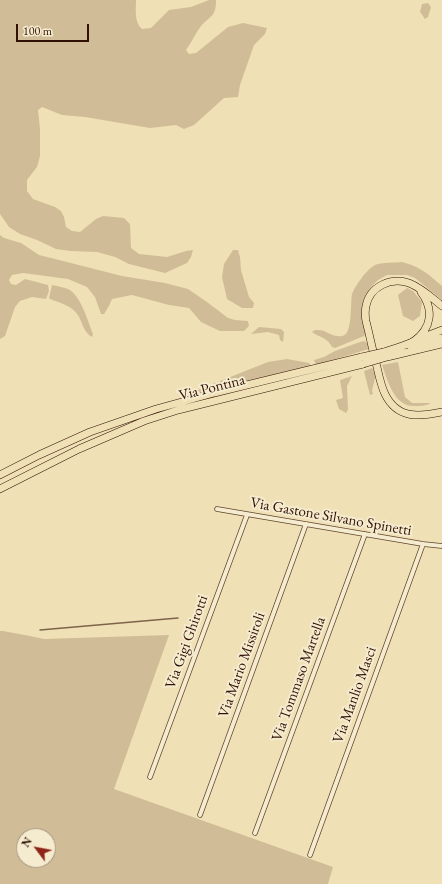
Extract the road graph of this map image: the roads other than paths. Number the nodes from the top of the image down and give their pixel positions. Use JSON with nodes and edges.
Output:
{"nodes":[{"id":1,"x":417,"y":287,"type":"junction"},
{"id":2,"x":442,"y":306,"type":"edge"},
{"id":3,"x":442,"y":330,"type":"edge"},
{"id":4,"x":442,"y":338,"type":"edge"},
{"id":5,"x":412,"y":342,"type":"junction"},
{"id":6,"x":442,"y":344,"type":"edge"},
{"id":7,"x":386,"y":354,"type":"junction"},
{"id":8,"x":362,"y":360,"type":"junction"},
{"id":9,"x":442,"y":412,"type":"edge"},
{"id":10,"x":0,"y":475,"type":"edge"},
{"id":11,"x":0,"y":489,"type":"edge"},
{"id":12,"x":217,"y":509,"type":"dead end"},
{"id":13,"x":247,"y":515,"type":"junction"},
{"id":14,"x":306,"y":524,"type":"junction"},
{"id":15,"x":365,"y":534,"type":"junction"},
{"id":16,"x":423,"y":544,"type":"junction"},
{"id":17,"x":442,"y":546,"type":"edge"},
{"id":18,"x":150,"y":777,"type":"dead end"},
{"id":19,"x":200,"y":815,"type":"dead end"},
{"id":20,"x":255,"y":833,"type":"dead end"},
{"id":21,"x":310,"y":855,"type":"dead end"}],
"edges":[{"from":1,"to":2,"type":"highway"},
{"from":1,"to":5,"type":"highway"},
{"from":1,"to":9,"type":"highway"},
{"from":3,"to":5,"type":"highway"},
{"from":4,"to":7,"type":"highway","name":"Via Pontina"},
{"from":5,"to":7,"type":"highway"},
{"from":6,"to":7,"type":"highway","name":"Via Pontina"},
{"from":7,"to":8,"type":"highway","name":"Via Pontina","bridge":true},
{"from":8,"to":10,"type":"highway","name":"Via Pontina"},
{"from":8,"to":11,"type":"highway","name":"Via Pontina"},
{"from":12,"to":13,"type":"street","name":"Via Gastone Silvano Spinetti"},
{"from":13,"to":14,"type":"street","name":"Via Gastone Silvano Spinetti"},
{"from":13,"to":18,"type":"street","name":"Via Gigi Ghirotti"},
{"from":14,"to":15,"type":"street","name":"Via Gastone Silvano Spinetti"},
{"from":14,"to":19,"type":"street","name":"Via Mario Missiroli"},
{"from":15,"to":16,"type":"street","name":"Via Gastone Silvano Spinetti"},
{"from":15,"to":20,"type":"street","name":"Via Tommaso Martella"},
{"from":16,"to":17,"type":"street","name":"Via Gastone Silvano Spinetti"},
{"from":16,"to":21,"type":"street","name":"Via Manlio Masci"}]}
